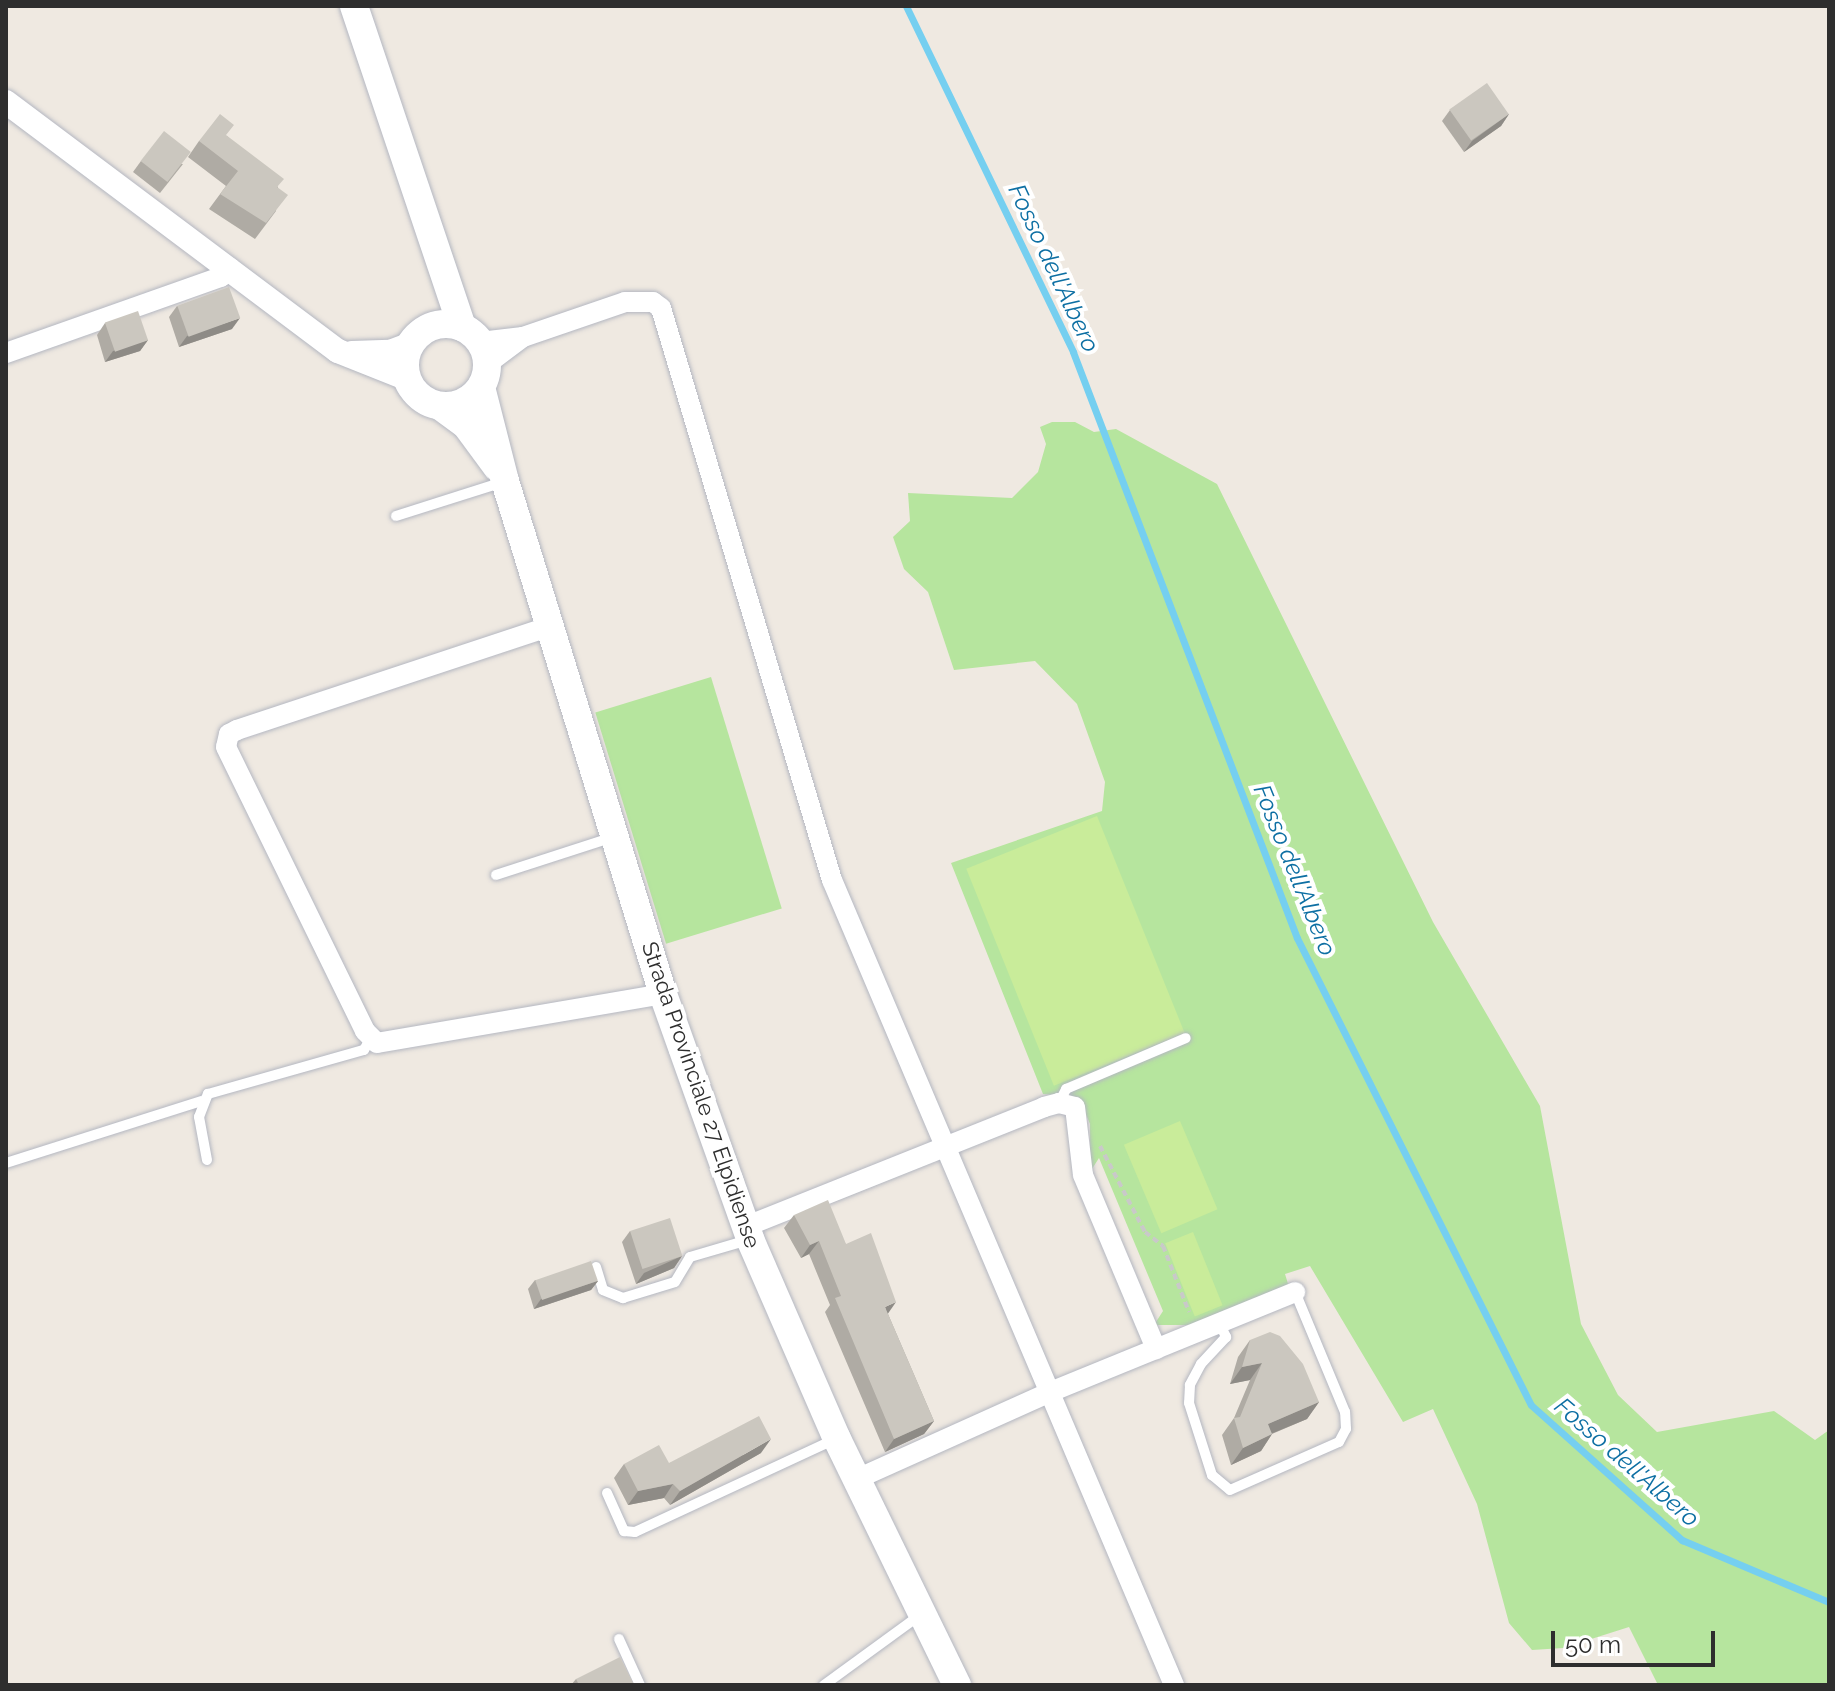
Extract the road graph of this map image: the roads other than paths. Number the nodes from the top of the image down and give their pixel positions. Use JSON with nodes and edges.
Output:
{"nodes":[{"id":1,"x":354,"y":6,"type":"edge"},
{"id":2,"x":6,"y":102,"type":"edge"},
{"id":3,"x":230,"y":268,"type":"junction"},
{"id":4,"x":446,"y":282,"type":"junction"},
{"id":5,"x":419,"y":336,"type":"junction"},
{"id":6,"x":338,"y":351,"type":"junction"},
{"id":7,"x":6,"y":353,"type":"edge"},
{"id":8,"x":477,"y":355,"type":"junction"},
{"id":9,"x":406,"y":378,"type":"junction"},
{"id":10,"x":440,"y":406,"type":"junction"},
{"id":11,"x":505,"y":481,"type":"junction"},
{"id":12,"x":396,"y":516,"type":"dead end"},
{"id":13,"x":551,"y":626,"type":"junction"},
{"id":14,"x":616,"y":836,"type":"junction"},
{"id":15,"x":496,"y":875,"type":"dead end"},
{"id":16,"x":663,"y":994,"type":"junction"},
{"id":17,"x":1186,"y":1038,"type":"dead end"},
{"id":18,"x":370,"y":1039,"type":"junction"},
{"id":19,"x":201,"y":1101,"type":"junction"},
{"id":20,"x":1059,"y":1103,"type":"junction"},
{"id":21,"x":944,"y":1150,"type":"junction"},
{"id":22,"x":207,"y":1160,"type":"dead end"},
{"id":23,"x":6,"y":1163,"type":"edge"},
{"id":24,"x":748,"y":1233,"type":"junction"},
{"id":25,"x":596,"y":1267,"type":"edge"},
{"id":26,"x":1295,"y":1292,"type":"joint"},
{"id":27,"x":1219,"y":1323,"type":"junction"},
{"id":28,"x":1156,"y":1349,"type":"junction"},
{"id":29,"x":1048,"y":1393,"type":"junction"},
{"id":30,"x":837,"y":1439,"type":"junction"},
{"id":31,"x":859,"y":1478,"type":"junction"},
{"id":32,"x":607,"y":1493,"type":"dead end"},
{"id":33,"x":920,"y":1615,"type":"junction"},
{"id":34,"x":619,"y":1639,"type":"dead end"},
{"id":35,"x":640,"y":1685,"type":"edge"},
{"id":36,"x":824,"y":1685,"type":"edge"},
{"id":37,"x":957,"y":1685,"type":"edge"},
{"id":38,"x":1174,"y":1685,"type":"edge"}],
"edges":[{"from":1,"to":4,"type":"main road","name":"Strada Provinciale 27 Elpidiense"},
{"from":2,"to":3,"type":"street"},
{"from":3,"to":6,"type":"street"},
{"from":3,"to":7,"type":"street"},
{"from":4,"to":5,"type":"main road"},
{"from":4,"to":8,"type":"main road","name":"Strada Provinciale 27 Elpidiense"},
{"from":5,"to":6,"type":"street"},
{"from":5,"to":8,"type":"main road"},
{"from":5,"to":9,"type":"main road"},
{"from":6,"to":9,"type":"street"},
{"from":8,"to":10,"type":"main road"},
{"from":8,"to":11,"type":"main road","name":"Strada Provinciale 27 Elpidiense"},
{"from":8,"to":21,"type":"street"},
{"from":9,"to":10,"type":"main road","name":"Strada Provinciale 27 Elpidiense"},
{"from":10,"to":11,"type":"main road","name":"Strada Provinciale 27 Elpidiense"},
{"from":11,"to":12,"type":"lane"},
{"from":11,"to":13,"type":"main road","name":"Strada Provinciale 27 Elpidiense"},
{"from":13,"to":14,"type":"main road","name":"Strada Provinciale 27 Elpidiense"},
{"from":13,"to":18,"type":"street"},
{"from":14,"to":15,"type":"lane"},
{"from":14,"to":16,"type":"main road","name":"Strada Provinciale 27 Elpidiense"},
{"from":16,"to":18,"type":"street"},
{"from":16,"to":24,"type":"main road","name":"Strada Provinciale 27 Elpidiense"},
{"from":17,"to":20,"type":"lane"},
{"from":18,"to":19,"type":"lane"},
{"from":19,"to":22,"type":"lane"},
{"from":19,"to":23,"type":"lane"},
{"from":20,"to":21,"type":"street"},
{"from":20,"to":28,"type":"street"},
{"from":21,"to":24,"type":"street"},
{"from":21,"to":29,"type":"street"},
{"from":24,"to":25,"type":"lane"},
{"from":24,"to":30,"type":"main road","name":"Strada Provinciale 27 Elpidiense"},
{"from":26,"to":27,"type":"street"},
{"from":26,"to":27,"type":"lane"},
{"from":27,"to":28,"type":"street"},
{"from":28,"to":29,"type":"street"},
{"from":29,"to":31,"type":"street"},
{"from":29,"to":38,"type":"street"},
{"from":30,"to":31,"type":"main road","name":"Strada Provinciale 27 Elpidiense"},
{"from":30,"to":32,"type":"lane"},
{"from":31,"to":33,"type":"main road","name":"Strada Provinciale 27 Elpidiense"},
{"from":33,"to":36,"type":"lane"},
{"from":33,"to":37,"type":"main road","name":"Strada Provinciale 27 Elpidiense"},
{"from":34,"to":35,"type":"lane"}]}
